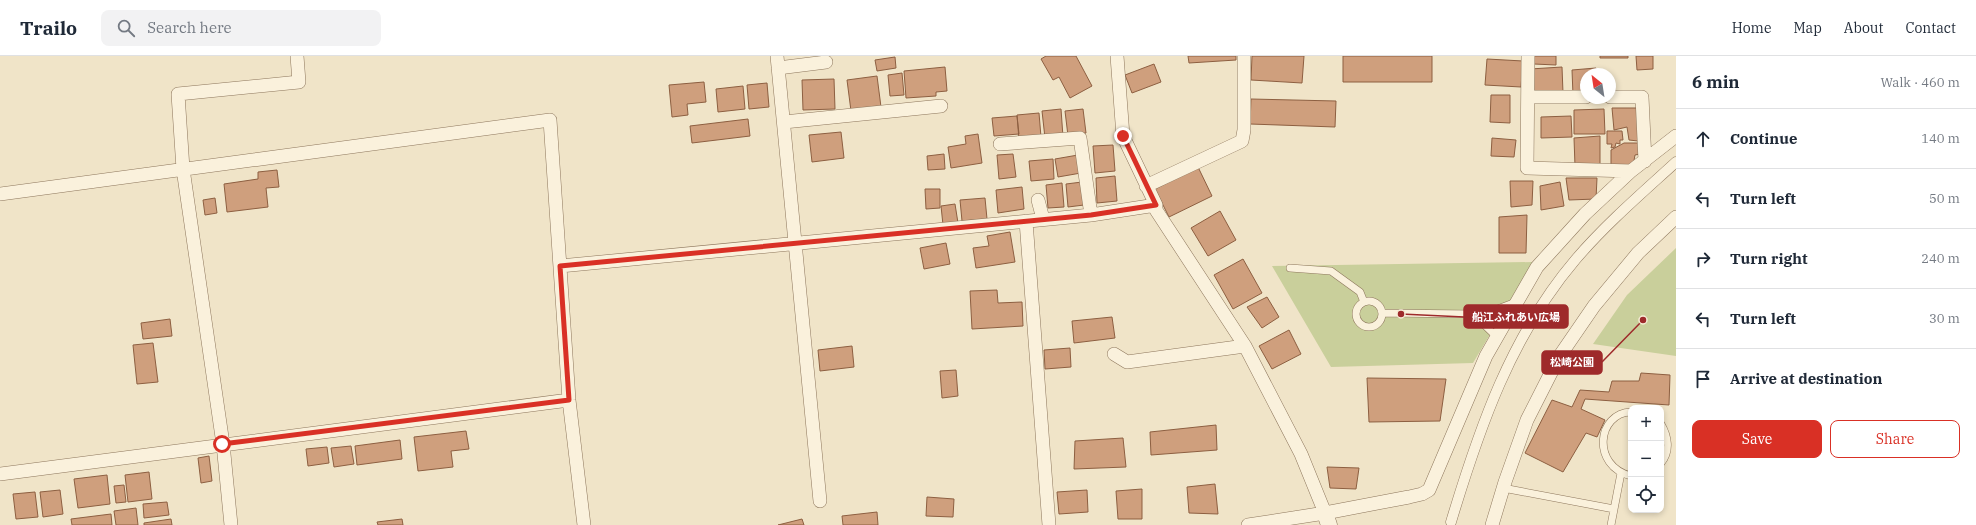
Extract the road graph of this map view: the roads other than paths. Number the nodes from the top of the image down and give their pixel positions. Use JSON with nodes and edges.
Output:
{"nodes":[{"id":1,"x":297,"y":56,"type":"edge"},
{"id":2,"x":1118,"y":56,"type":"edge"},
{"id":3,"x":1244,"y":56,"type":"edge"},
{"id":4,"x":1528,"y":56,"type":"edge"},
{"id":5,"x":777,"y":62,"type":"edge"},
{"id":6,"x":826,"y":62,"type":"dead end"},
{"id":7,"x":1529,"y":97,"type":"junction"},
{"id":8,"x":1580,"y":97,"type":"edge"},
{"id":9,"x":1616,"y":97,"type":"edge"},
{"id":10,"x":941,"y":106,"type":"dead end"},
{"id":11,"x":784,"y":122,"type":"junction"},
{"id":12,"x":1676,"y":136,"type":"edge"},
{"id":13,"x":1000,"y":144,"type":"dead end"},
{"id":14,"x":1645,"y":161,"type":"junction"},
{"id":15,"x":1676,"y":162,"type":"edge"},
{"id":16,"x":183,"y":169,"type":"junction"},
{"id":17,"x":1631,"y":171,"type":"junction"},
{"id":18,"x":1146,"y":186,"type":"junction"},
{"id":19,"x":0,"y":194,"type":"edge"},
{"id":20,"x":1038,"y":200,"type":"dead end"},
{"id":21,"x":1156,"y":205,"type":"junction"},
{"id":22,"x":1091,"y":215,"type":"junction"},
{"id":23,"x":1676,"y":217,"type":"edge"},
{"id":24,"x":1043,"y":219,"type":"junction"},
{"id":25,"x":1026,"y":221,"type":"junction"},
{"id":26,"x":796,"y":243,"type":"junction"},
{"id":27,"x":560,"y":266,"type":"junction"},
{"id":28,"x":1290,"y":268,"type":"dead end"},
{"id":29,"x":1364,"y":302,"type":"junction"},
{"id":30,"x":1516,"y":302,"type":"junction"},
{"id":31,"x":1382,"y":313,"type":"junction"},
{"id":32,"x":1473,"y":314,"type":"junction"},
{"id":33,"x":1496,"y":336,"type":"junction"},
{"id":34,"x":1245,"y":346,"type":"junction"},
{"id":35,"x":1114,"y":354,"type":"dead end"},
{"id":36,"x":569,"y":400,"type":"junction"},
{"id":37,"x":1628,"y":413,"type":"edge"},
{"id":38,"x":1664,"y":430,"type":"edge"},
{"id":39,"x":222,"y":444,"type":"junction"},
{"id":40,"x":1664,"y":456,"type":"edge"},
{"id":41,"x":1621,"y":473,"type":"junction"},
{"id":42,"x":0,"y":474,"type":"edge"},
{"id":43,"x":1628,"y":475,"type":"edge"},
{"id":44,"x":1503,"y":488,"type":"junction"},
{"id":45,"x":820,"y":502,"type":"dead end"},
{"id":46,"x":1614,"y":509,"type":"junction"},
{"id":47,"x":1327,"y":519,"type":"edge"},
{"id":48,"x":1451,"y":522,"type":"dead end"},
{"id":49,"x":231,"y":525,"type":"edge"},
{"id":50,"x":584,"y":525,"type":"edge"},
{"id":51,"x":1049,"y":525,"type":"edge"},
{"id":52,"x":1248,"y":525,"type":"edge"},
{"id":53,"x":1492,"y":525,"type":"edge"},
{"id":54,"x":1611,"y":525,"type":"edge"}],
"edges":[{"from":1,"to":16,"type":"street"},
{"from":2,"to":18,"type":"street"},
{"from":3,"to":18,"type":"street"},
{"from":4,"to":7,"type":"street"},
{"from":5,"to":6,"type":"street"},
{"from":5,"to":11,"type":"street"},
{"from":7,"to":8,"type":"street"},
{"from":7,"to":17,"type":"street"},
{"from":9,"to":14,"type":"street"},
{"from":10,"to":11,"type":"street"},
{"from":11,"to":26,"type":"street"},
{"from":12,"to":14,"type":"street"},
{"from":13,"to":22,"type":"street"},
{"from":14,"to":17,"type":"street"},
{"from":15,"to":48,"type":"street"},
{"from":16,"to":19,"type":"street"},
{"from":16,"to":27,"type":"street"},
{"from":16,"to":39,"type":"street"},
{"from":17,"to":30,"type":"street"},
{"from":18,"to":21,"type":"street"},
{"from":20,"to":24,"type":"street"},
{"from":21,"to":22,"type":"street"},
{"from":21,"to":34,"type":"street"},
{"from":22,"to":24,"type":"street"},
{"from":23,"to":44,"type":"street"},
{"from":24,"to":25,"type":"street"},
{"from":25,"to":26,"type":"street"},
{"from":25,"to":51,"type":"street"},
{"from":26,"to":27,"type":"street"},
{"from":26,"to":45,"type":"street"},
{"from":27,"to":36,"type":"street"},
{"from":28,"to":29,"type":"lane"},
{"from":29,"to":31,"type":"lane"},
{"from":29,"to":31,"type":"lane"},
{"from":30,"to":32,"type":"lane"},
{"from":30,"to":33,"type":"street"},
{"from":31,"to":32,"type":"lane"},
{"from":32,"to":33,"type":"lane"},
{"from":33,"to":47,"type":"street"},
{"from":34,"to":35,"type":"street"},
{"from":34,"to":47,"type":"street"},
{"from":36,"to":39,"type":"street"},
{"from":36,"to":50,"type":"street"},
{"from":37,"to":41,"type":"lane"},
{"from":38,"to":40,"type":"lane"},
{"from":39,"to":42,"type":"street"},
{"from":39,"to":49,"type":"street"},
{"from":41,"to":43,"type":"lane"},
{"from":41,"to":46,"type":"lane"},
{"from":44,"to":46,"type":"lane"},
{"from":44,"to":53,"type":"street"},
{"from":46,"to":54,"type":"lane"},
{"from":47,"to":52,"type":"street"}]}
